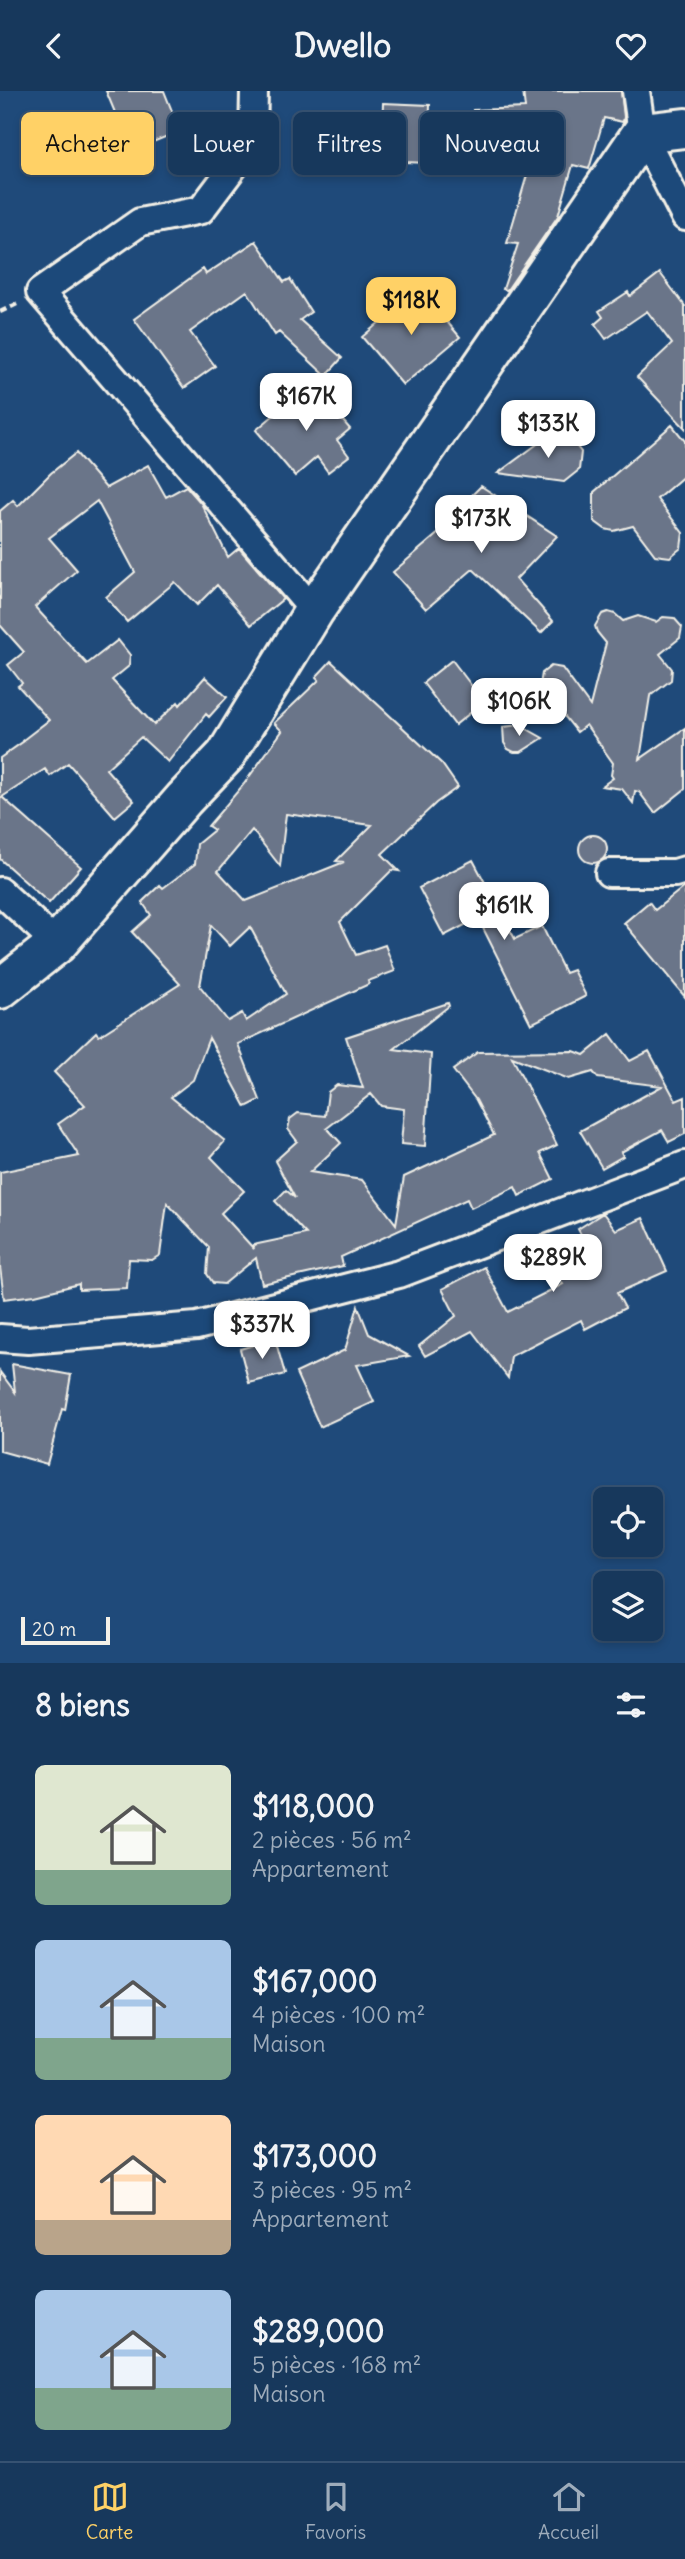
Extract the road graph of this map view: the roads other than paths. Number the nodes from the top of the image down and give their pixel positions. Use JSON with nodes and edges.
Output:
{"nodes":[{"id":1,"x":254,"y":91,"type":"edge"},
{"id":2,"x":636,"y":91,"type":"edge"},
{"id":3,"x":685,"y":128,"type":"edge"},
{"id":4,"x":642,"y":133,"type":"junction"},
{"id":5,"x":685,"y":217,"type":"edge"},
{"id":6,"x":314,"y":611,"type":"junction"},
{"id":7,"x":685,"y":870,"type":"edge"},
{"id":8,"x":609,"y":873,"type":"dead end"},
{"id":9,"x":0,"y":891,"type":"edge"},
{"id":10,"x":57,"y":944,"type":"junction"},
{"id":11,"x":0,"y":989,"type":"edge"},
{"id":12,"x":685,"y":1165,"type":"edge"},
{"id":13,"x":0,"y":1338,"type":"edge"}],
"edges":[{"from":1,"to":6,"type":"street"},
{"from":2,"to":4,"type":"street"},
{"from":3,"to":4,"type":"main road"},
{"from":4,"to":5,"type":"street"},
{"from":4,"to":6,"type":"main road"},
{"from":6,"to":10,"type":"main road"},
{"from":7,"to":8,"type":"street"},
{"from":9,"to":10,"type":"street"},
{"from":10,"to":11,"type":"main road"},
{"from":12,"to":13,"type":"street"}]}
